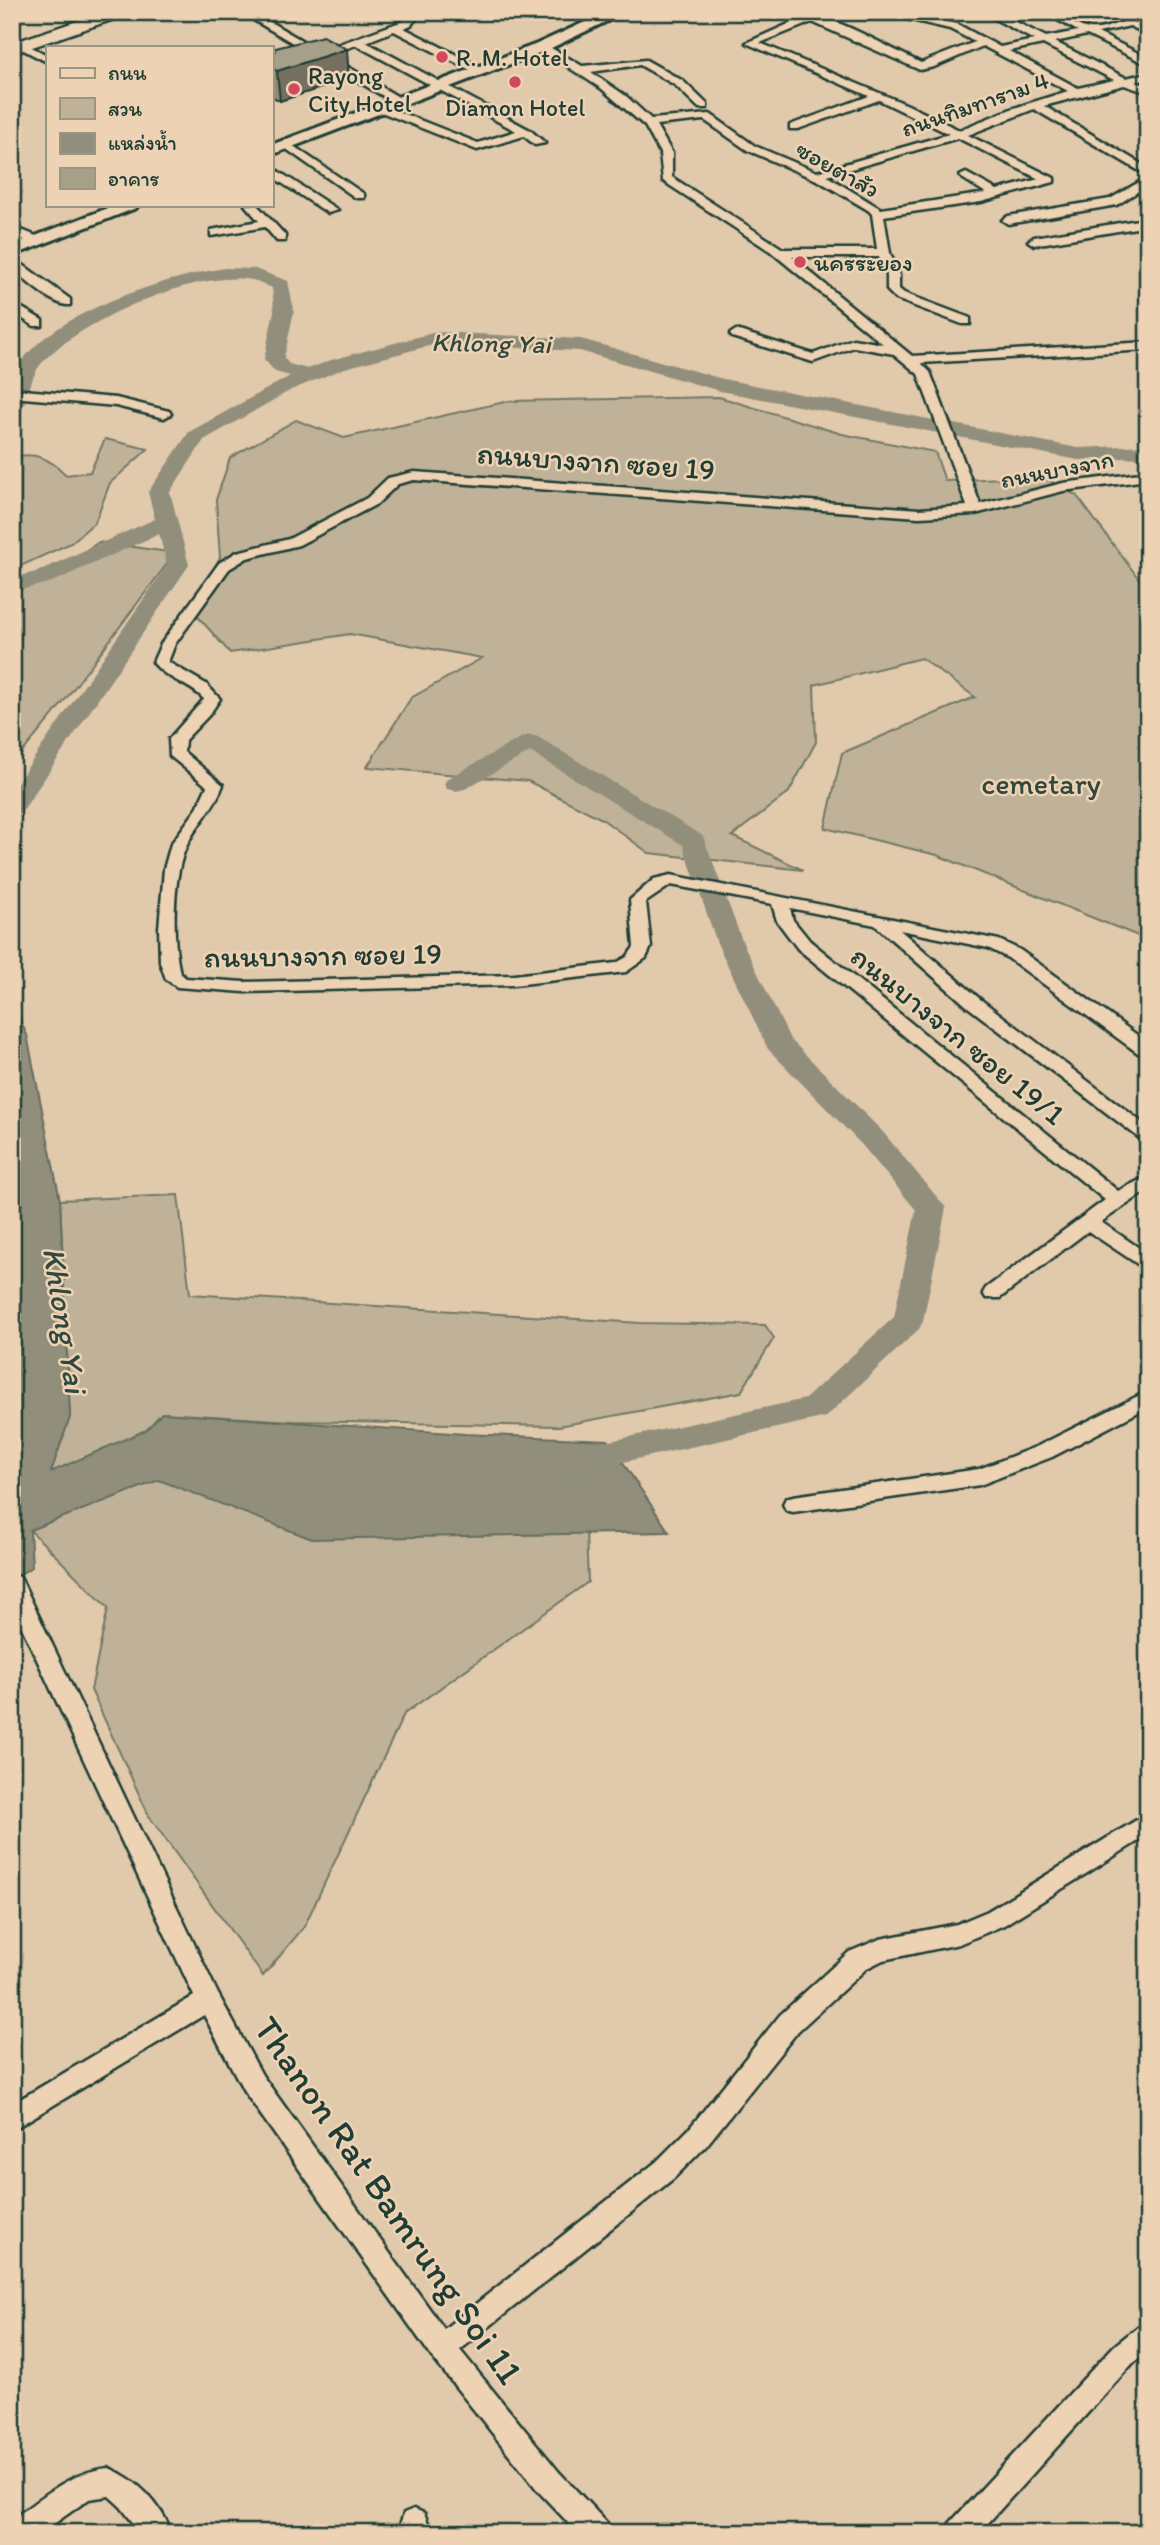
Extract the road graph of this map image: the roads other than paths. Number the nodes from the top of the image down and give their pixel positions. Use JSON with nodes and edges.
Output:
{"nodes":[{"id":1,"x":84,"y":12,"type":"edge"},
{"id":2,"x":120,"y":12,"type":"edge"},
{"id":3,"x":245,"y":12,"type":"edge"},
{"id":4,"x":417,"y":12,"type":"edge"},
{"id":5,"x":588,"y":12,"type":"edge"},
{"id":6,"x":794,"y":12,"type":"edge"},
{"id":7,"x":882,"y":12,"type":"edge"},
{"id":8,"x":1012,"y":12,"type":"edge"},
{"id":9,"x":1048,"y":12,"type":"edge"},
{"id":10,"x":990,"y":14,"type":"edge"},
{"id":11,"x":615,"y":15,"type":"edge"},
{"id":12,"x":812,"y":18,"type":"junction"},
{"id":13,"x":1117,"y":18,"type":"dead end"},
{"id":14,"x":1128,"y":24,"type":"junction"},
{"id":15,"x":950,"y":25,"type":"junction"},
{"id":16,"x":394,"y":27,"type":"junction"},
{"id":17,"x":1088,"y":32,"type":"junction"},
{"id":18,"x":1148,"y":32,"type":"edge"},
{"id":19,"x":357,"y":41,"type":"junction"},
{"id":20,"x":1042,"y":41,"type":"junction"},
{"id":21,"x":983,"y":42,"type":"junction"},
{"id":22,"x":15,"y":43,"type":"edge"},
{"id":23,"x":542,"y":47,"type":"junction"},
{"id":24,"x":1000,"y":51,"type":"junction"},
{"id":25,"x":319,"y":55,"type":"junction"},
{"id":26,"x":46,"y":58,"type":"edge"},
{"id":27,"x":1148,"y":62,"type":"edge"},
{"id":28,"x":578,"y":70,"type":"junction"},
{"id":29,"x":480,"y":71,"type":"junction"},
{"id":30,"x":1148,"y":76,"type":"edge"},
{"id":31,"x":1124,"y":81,"type":"junction"},
{"id":32,"x":438,"y":87,"type":"junction"},
{"id":33,"x":1148,"y":90,"type":"edge"},
{"id":34,"x":1077,"y":92,"type":"junction"},
{"id":35,"x":878,"y":97,"type":"junction"},
{"id":36,"x":399,"y":101,"type":"junction"},
{"id":37,"x":1035,"y":105,"type":"junction"},
{"id":38,"x":703,"y":106,"type":"dead end"},
{"id":39,"x":380,"y":108,"type":"junction"},
{"id":40,"x":648,"y":123,"type":"junction"},
{"id":41,"x":794,"y":127,"type":"dead end"},
{"id":42,"x":526,"y":132,"type":"junction"},
{"id":43,"x":957,"y":135,"type":"junction"},
{"id":44,"x":539,"y":143,"type":"dead end"},
{"id":45,"x":286,"y":144,"type":"junction"},
{"id":46,"x":273,"y":149,"type":"edge"},
{"id":47,"x":273,"y":172,"type":"edge"},
{"id":48,"x":1148,"y":173,"type":"edge"},
{"id":49,"x":816,"y":176,"type":"junction"},
{"id":50,"x":965,"y":176,"type":"dead end"},
{"id":51,"x":1148,"y":180,"type":"edge"},
{"id":52,"x":995,"y":194,"type":"junction"},
{"id":53,"x":360,"y":196,"type":"dead end"},
{"id":54,"x":127,"y":206,"type":"edge"},
{"id":55,"x":252,"y":206,"type":"edge"},
{"id":56,"x":332,"y":210,"type":"dead end"},
{"id":57,"x":1065,"y":210,"type":"junction"},
{"id":58,"x":878,"y":213,"type":"junction"},
{"id":59,"x":1008,"y":220,"type":"dead end"},
{"id":60,"x":267,"y":223,"type":"junction"},
{"id":61,"x":1138,"y":224,"type":"dead end"},
{"id":62,"x":12,"y":230,"type":"edge"},
{"id":63,"x":1091,"y":232,"type":"junction"},
{"id":64,"x":215,"y":233,"type":"dead end"},
{"id":65,"x":281,"y":238,"type":"dead end"},
{"id":66,"x":37,"y":241,"type":"junction"},
{"id":67,"x":1034,"y":241,"type":"dead end"},
{"id":68,"x":12,"y":251,"type":"edge"},
{"id":69,"x":780,"y":253,"type":"junction"},
{"id":70,"x":884,"y":253,"type":"junction"},
{"id":71,"x":12,"y":261,"type":"edge"},
{"id":72,"x":66,"y":302,"type":"dead end"},
{"id":73,"x":12,"y":306,"type":"edge"},
{"id":74,"x":966,"y":321,"type":"dead end"},
{"id":75,"x":38,"y":324,"type":"dead end"},
{"id":76,"x":736,"y":334,"type":"dead end"},
{"id":77,"x":1148,"y":346,"type":"edge"},
{"id":78,"x":895,"y":350,"type":"junction"},
{"id":79,"x":909,"y":360,"type":"junction"},
{"id":80,"x":12,"y":393,"type":"edge"},
{"id":81,"x":164,"y":414,"type":"dead end"},
{"id":82,"x":1148,"y":476,"type":"edge"},
{"id":83,"x":975,"y":510,"type":"junction"},
{"id":84,"x":745,"y":892,"type":"joint"},
{"id":85,"x":780,"y":902,"type":"junction"},
{"id":86,"x":882,"y":923,"type":"junction"},
{"id":87,"x":1148,"y":1052,"type":"edge"},
{"id":88,"x":1148,"y":1136,"type":"edge"},
{"id":89,"x":1148,"y":1181,"type":"edge"},
{"id":90,"x":1117,"y":1200,"type":"junction"},
{"id":91,"x":1088,"y":1222,"type":"junction"},
{"id":92,"x":1148,"y":1264,"type":"edge"},
{"id":93,"x":993,"y":1293,"type":"dead end"},
{"id":94,"x":1148,"y":1398,"type":"edge"},
{"id":95,"x":793,"y":1504,"type":"dead end"},
{"id":96,"x":12,"y":1583,"type":"edge"},
{"id":97,"x":1148,"y":1823,"type":"edge"},
{"id":98,"x":208,"y":2000,"type":"junction"},
{"id":99,"x":12,"y":2118,"type":"edge"},
{"id":100,"x":1148,"y":2335,"type":"edge"},
{"id":101,"x":441,"y":2348,"type":"junction"},
{"id":102,"x":18,"y":2533,"type":"edge"},
{"id":103,"x":158,"y":2533,"type":"edge"},
{"id":104,"x":597,"y":2533,"type":"edge"},
{"id":105,"x":960,"y":2533,"type":"edge"}],
"edges":[{"from":1,"to":22,"type":"main road"},
{"from":2,"to":22,"type":"main road"},
{"from":3,"to":25,"type":"street"},
{"from":4,"to":16,"type":"street"},
{"from":5,"to":11,"type":"street"},
{"from":6,"to":12,"type":"street"},
{"from":7,"to":15,"type":"street"},
{"from":8,"to":10,"type":"street"},
{"from":9,"to":17,"type":"street"},
{"from":10,"to":15,"type":"street"},
{"from":10,"to":20,"type":"street"},
{"from":11,"to":23,"type":"street"},
{"from":12,"to":21,"type":"street"},
{"from":12,"to":35,"type":"street"},
{"from":13,"to":14,"type":"street"},
{"from":14,"to":17,"type":"street"},
{"from":14,"to":18,"type":"street"},
{"from":15,"to":21,"type":"street"},
{"from":16,"to":19,"type":"street"},
{"from":16,"to":29,"type":"street"},
{"from":17,"to":20,"type":"street"},
{"from":17,"to":27,"type":"street"},
{"from":19,"to":25,"type":"street"},
{"from":19,"to":32,"type":"street"},
{"from":20,"to":24,"type":"street"},
{"from":20,"to":31,"type":"street"},
{"from":21,"to":24,"type":"street"},
{"from":22,"to":26,"type":"street"},
{"from":23,"to":28,"type":"street"},
{"from":23,"to":29,"type":"street"},
{"from":24,"to":34,"type":"street"},
{"from":25,"to":36,"type":"street"},
{"from":28,"to":38,"type":"street"},
{"from":28,"to":40,"type":"street"},
{"from":29,"to":32,"type":"street"},
{"from":30,"to":31,"type":"street","name":"ถนนทิมทาราม 4"},
{"from":31,"to":33,"type":"street"},
{"from":31,"to":34,"type":"street","name":"ถนนทิมทาราม 4"},
{"from":32,"to":36,"type":"street"},
{"from":32,"to":42,"type":"street"},
{"from":34,"to":37,"type":"street","name":"ถนนทิมทาราม 4"},
{"from":35,"to":41,"type":"street"},
{"from":35,"to":43,"type":"street"},
{"from":36,"to":39,"type":"street"},
{"from":37,"to":43,"type":"street","name":"ถนนทิมทาราม 4"},
{"from":37,"to":48,"type":"street"},
{"from":39,"to":42,"type":"street"},
{"from":39,"to":45,"type":"street"},
{"from":40,"to":49,"type":"street","name":"ซอยตาสัว"},
{"from":40,"to":69,"type":"street"},
{"from":42,"to":44,"type":"street"},
{"from":43,"to":49,"type":"street","name":"ถนนทิมทาราม 4"},
{"from":43,"to":52,"type":"street"},
{"from":45,"to":46,"type":"street"},
{"from":45,"to":53,"type":"street"},
{"from":47,"to":56,"type":"street"},
{"from":49,"to":58,"type":"street","name":"ซอยตาสัว"},
{"from":50,"to":52,"type":"street"},
{"from":51,"to":57,"type":"street"},
{"from":52,"to":58,"type":"street"},
{"from":54,"to":66,"type":"street"},
{"from":55,"to":60,"type":"street"},
{"from":57,"to":59,"type":"street"},
{"from":57,"to":63,"type":"street"},
{"from":58,"to":70,"type":"street","name":"ซอยตาสัว"},
{"from":60,"to":64,"type":"street"},
{"from":60,"to":65,"type":"street"},
{"from":61,"to":63,"type":"street"},
{"from":62,"to":66,"type":"street"},
{"from":63,"to":67,"type":"street"},
{"from":66,"to":68,"type":"street"},
{"from":69,"to":70,"type":"street"},
{"from":69,"to":78,"type":"street"},
{"from":70,"to":74,"type":"street","name":"ซอยตาสัว"},
{"from":71,"to":72,"type":"street"},
{"from":73,"to":75,"type":"street"},
{"from":76,"to":78,"type":"street"},
{"from":77,"to":79,"type":"street"},
{"from":78,"to":79,"type":"street"},
{"from":79,"to":83,"type":"street"},
{"from":80,"to":81,"type":"street"},
{"from":82,"to":83,"type":"street","name":"ถนนบางจาก"},
{"from":83,"to":84,"type":"street","name":"ถนนบางจาก ซอย 19"},
{"from":84,"to":85,"type":"street","name":"ถนนบางจาก ซอย 19"},
{"from":85,"to":86,"type":"street","name":"ถนนบางจาก ซอย 19"},
{"from":85,"to":90,"type":"street","name":"ถนนบางจาก ซอย 19/1"},
{"from":86,"to":87,"type":"street"},
{"from":86,"to":88,"type":"street"},
{"from":89,"to":90,"type":"street"},
{"from":90,"to":91,"type":"street"},
{"from":91,"to":92,"type":"street"},
{"from":91,"to":93,"type":"street"},
{"from":94,"to":95,"type":"street"},
{"from":96,"to":98,"type":"street","name":"Thanon Rat Bamrung Soi 11"},
{"from":97,"to":101,"type":"street"},
{"from":98,"to":99,"type":"street"},
{"from":98,"to":101,"type":"street","name":"Thanon Rat Bamrung Soi 11"},
{"from":100,"to":105,"type":"street"},
{"from":101,"to":104,"type":"street","name":"Thanon Rat Bamrung Soi 11"},
{"from":102,"to":103,"type":"street"}]}
